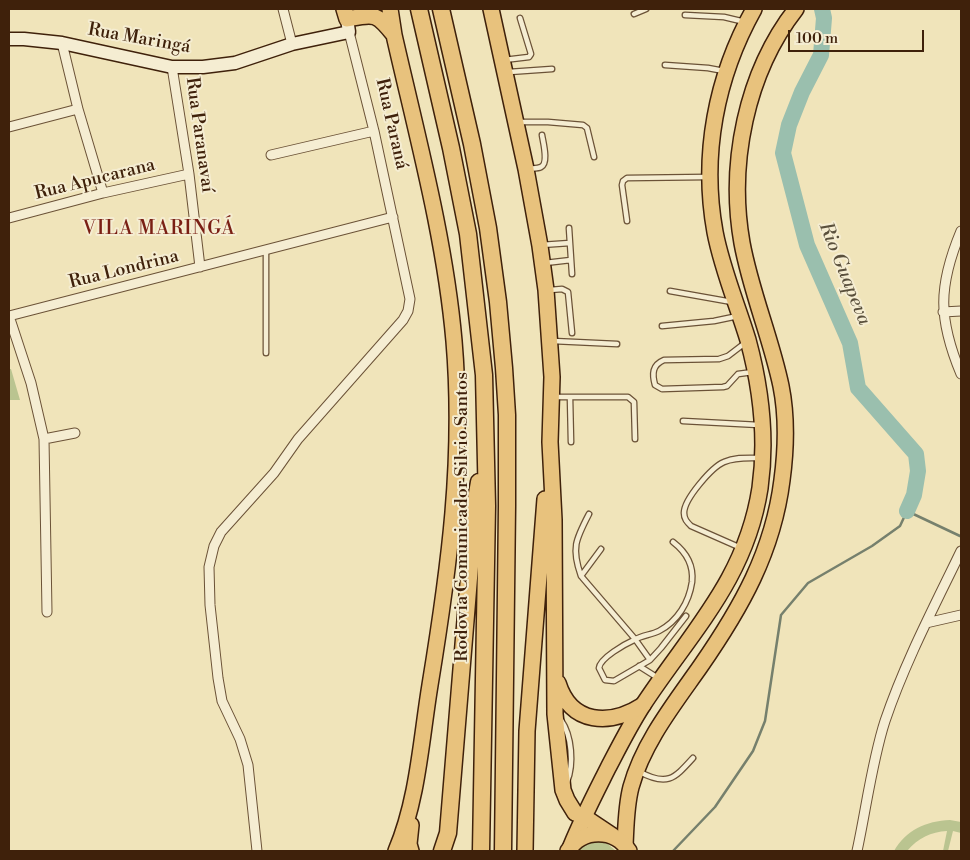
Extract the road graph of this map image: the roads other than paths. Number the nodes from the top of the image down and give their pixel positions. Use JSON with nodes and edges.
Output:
{"nodes":[{"id":1,"x":283,"y":9,"type":"edge"},
{"id":2,"x":390,"y":9,"type":"edge"},
{"id":3,"x":419,"y":9,"type":"edge"},
{"id":4,"x":441,"y":9,"type":"edge"},
{"id":5,"x":490,"y":9,"type":"edge"},
{"id":6,"x":646,"y":9,"type":"edge"},
{"id":7,"x":754,"y":9,"type":"edge"},
{"id":8,"x":796,"y":9,"type":"edge"},
{"id":9,"x":372,"y":12,"type":"edge"},
{"id":10,"x":634,"y":14,"type":"dead end"},
{"id":11,"x":685,"y":15,"type":"dead end"},
{"id":12,"x":520,"y":18,"type":"dead end"},
{"id":13,"x":347,"y":20,"type":"edge"},
{"id":14,"x":746,"y":23,"type":"junction"},
{"id":15,"x":394,"y":35,"type":"junction"},
{"id":16,"x":9,"y":39,"type":"edge"},
{"id":17,"x":62,"y":43,"type":"junction"},
{"id":18,"x":292,"y":44,"type":"junction"},
{"id":19,"x":78,"y":46,"type":"junction"},
{"id":20,"x":665,"y":65,"type":"dead end"},
{"id":21,"x":504,"y":66,"type":"junction"},
{"id":22,"x":68,"y":67,"type":"junction"},
{"id":23,"x":172,"y":67,"type":"junction"},
{"id":24,"x":552,"y":69,"type":"dead end"},
{"id":25,"x":726,"y":71,"type":"junction"},
{"id":26,"x":78,"y":108,"type":"junction"},
{"id":27,"x":517,"y":122,"type":"junction"},
{"id":28,"x":9,"y":127,"type":"edge"},
{"id":29,"x":374,"y":131,"type":"junction"},
{"id":30,"x":542,"y":135,"type":"dead end"},
{"id":31,"x":272,"y":155,"type":"dead end"},
{"id":32,"x":594,"y":157,"type":"dead end"},
{"id":33,"x":526,"y":169,"type":"junction"},
{"id":34,"x":189,"y":174,"type":"junction"},
{"id":35,"x":710,"y":177,"type":"junction"},
{"id":36,"x":103,"y":193,"type":"junction"},
{"id":37,"x":393,"y":217,"type":"junction"},
{"id":38,"x":9,"y":218,"type":"edge"},
{"id":39,"x":627,"y":221,"type":"dead end"},
{"id":40,"x":569,"y":228,"type":"dead end"},
{"id":41,"x":961,"y":231,"type":"edge"},
{"id":42,"x":570,"y":243,"type":"junction"},
{"id":43,"x":540,"y":246,"type":"junction"},
{"id":44,"x":266,"y":250,"type":"junction"},
{"id":45,"x":571,"y":260,"type":"junction"},
{"id":46,"x":543,"y":263,"type":"junction"},
{"id":47,"x":200,"y":267,"type":"junction"},
{"id":48,"x":572,"y":274,"type":"dead end"},
{"id":49,"x":546,"y":290,"type":"junction"},
{"id":50,"x":670,"y":291,"type":"dead end"},
{"id":51,"x":961,"y":311,"type":"edge"},
{"id":52,"x":943,"y":312,"type":"junction"},
{"id":53,"x":739,"y":314,"type":"junction"},
{"id":54,"x":9,"y":316,"type":"edge"},
{"id":55,"x":662,"y":326,"type":"dead end"},
{"id":56,"x":572,"y":333,"type":"dead end"},
{"id":57,"x":549,"y":340,"type":"junction"},
{"id":58,"x":748,"y":340,"type":"junction"},
{"id":59,"x":617,"y":344,"type":"dead end"},
{"id":60,"x":266,"y":353,"type":"dead end"},
{"id":61,"x":755,"y":372,"type":"junction"},
{"id":62,"x":961,"y":374,"type":"edge"},
{"id":63,"x":781,"y":387,"type":"junction"},
{"id":64,"x":552,"y":397,"type":"junction"},
{"id":65,"x":570,"y":397,"type":"junction"},
{"id":66,"x":683,"y":421,"type":"dead end"},
{"id":67,"x":762,"y":422,"type":"junction"},
{"id":68,"x":75,"y":433,"type":"dead end"},
{"id":69,"x":485,"y":438,"type":"junction"},
{"id":70,"x":44,"y":439,"type":"junction"},
{"id":71,"x":635,"y":439,"type":"dead end"},
{"id":72,"x":550,"y":442,"type":"junction"},
{"id":73,"x":571,"y":442,"type":"dead end"},
{"id":74,"x":763,"y":458,"type":"junction"},
{"id":75,"x":589,"y":514,"type":"dead end"},
{"id":76,"x":775,"y":519,"type":"junction"},
{"id":77,"x":673,"y":542,"type":"dead end"},
{"id":78,"x":743,"y":548,"type":"junction"},
{"id":79,"x":601,"y":549,"type":"dead end"},
{"id":80,"x":961,"y":551,"type":"edge"},
{"id":81,"x":581,"y":576,"type":"junction"},
{"id":82,"x":47,"y":612,"type":"dead end"},
{"id":83,"x":680,"y":612,"type":"junction"},
{"id":84,"x":961,"y":615,"type":"edge"},
{"id":85,"x":693,"y":620,"type":"junction"},
{"id":86,"x":926,"y":624,"type":"junction"},
{"id":87,"x":635,"y":639,"type":"junction"},
{"id":88,"x":650,"y":660,"type":"junction"},
{"id":89,"x":639,"y":666,"type":"junction"},
{"id":90,"x":554,"y":671,"type":"junction"},
{"id":91,"x":662,"y":680,"type":"junction"},
{"id":92,"x":643,"y":705,"type":"junction"},
{"id":93,"x":694,"y":758,"type":"dead end"},
{"id":94,"x":637,"y":771,"type":"junction"},
{"id":95,"x":411,"y":808,"type":"junction"},
{"id":96,"x":583,"y":816,"type":"junction"},
{"id":97,"x":625,"y":847,"type":"edge"},
{"id":98,"x":570,"y":849,"type":"edge"},
{"id":99,"x":257,"y":851,"type":"edge"},
{"id":100,"x":396,"y":851,"type":"edge"},
{"id":101,"x":411,"y":851,"type":"edge"},
{"id":102,"x":442,"y":851,"type":"edge"},
{"id":103,"x":481,"y":851,"type":"edge"},
{"id":104,"x":503,"y":851,"type":"edge"},
{"id":105,"x":525,"y":851,"type":"edge"},
{"id":106,"x":857,"y":851,"type":"edge"}],
"edges":[{"from":1,"to":18,"type":"street"},
{"from":2,"to":15,"type":"main road"},
{"from":3,"to":69,"type":"highway","name":"Rodovia Comunicador Silvio Santos"},
{"from":4,"to":104,"type":"highway"},
{"from":5,"to":21,"type":"main road"},
{"from":6,"to":10,"type":"lane"},
{"from":7,"to":14,"type":"main road"},
{"from":8,"to":63,"type":"main road"},
{"from":9,"to":13,"type":"main road"},
{"from":9,"to":15,"type":"main road"},
{"from":11,"to":14,"type":"lane"},
{"from":12,"to":21,"type":"lane"},
{"from":13,"to":18,"type":"main road","name":"Rua Maringá"},
{"from":13,"to":29,"type":"street","name":"Rua Paraná"},
{"from":14,"to":25,"type":"main road"},
{"from":15,"to":95,"type":"main road"},
{"from":16,"to":17,"type":"main road","name":"Rua Maringá"},
{"from":17,"to":19,"type":"main road","name":"Rua Maringá"},
{"from":17,"to":22,"type":"street"},
{"from":18,"to":23,"type":"main road","name":"Rua Maringá"},
{"from":19,"to":22,"type":"street"},
{"from":19,"to":23,"type":"main road","name":"Rua Maringá"},
{"from":20,"to":25,"type":"lane"},
{"from":21,"to":24,"type":"lane"},
{"from":21,"to":27,"type":"main road"},
{"from":22,"to":26,"type":"street"},
{"from":23,"to":34,"type":"street","name":"Rua Paranavaí"},
{"from":25,"to":35,"type":"main road"},
{"from":26,"to":28,"type":"street"},
{"from":26,"to":36,"type":"street"},
{"from":27,"to":32,"type":"lane"},
{"from":27,"to":33,"type":"main road"},
{"from":29,"to":31,"type":"street"},
{"from":29,"to":37,"type":"street","name":"Rua Paraná"},
{"from":30,"to":33,"type":"lane"},
{"from":33,"to":43,"type":"main road"},
{"from":34,"to":36,"type":"street","name":"Rua Apucarana"},
{"from":34,"to":47,"type":"street","name":"Rua Paranavaí"},
{"from":35,"to":39,"type":"lane"},
{"from":35,"to":53,"type":"main road"},
{"from":36,"to":38,"type":"street","name":"Rua Apucarana"},
{"from":37,"to":44,"type":"street","name":"Rua Londrina"},
{"from":37,"to":99,"type":"street","name":"Rua Paraná"},
{"from":40,"to":42,"type":"lane"},
{"from":41,"to":52,"type":"street"},
{"from":42,"to":43,"type":"lane"},
{"from":42,"to":45,"type":"lane"},
{"from":43,"to":46,"type":"main road"},
{"from":44,"to":47,"type":"street","name":"Rua Londrina"},
{"from":44,"to":60,"type":"lane"},
{"from":45,"to":46,"type":"lane"},
{"from":45,"to":48,"type":"lane"},
{"from":46,"to":49,"type":"main road"},
{"from":47,"to":54,"type":"street","name":"Rua Londrina"},
{"from":49,"to":56,"type":"lane"},
{"from":49,"to":57,"type":"main road"},
{"from":50,"to":53,"type":"lane"},
{"from":51,"to":52,"type":"street"},
{"from":52,"to":62,"type":"street"},
{"from":53,"to":55,"type":"lane"},
{"from":53,"to":58,"type":"main road"},
{"from":53,"to":63,"type":"main road"},
{"from":54,"to":70,"type":"street"},
{"from":57,"to":59,"type":"lane"},
{"from":57,"to":64,"type":"main road"},
{"from":58,"to":61,"type":"main road"},
{"from":58,"to":61,"type":"lane"},
{"from":61,"to":67,"type":"main road"},
{"from":63,"to":76,"type":"main road"},
{"from":64,"to":65,"type":"lane"},
{"from":64,"to":72,"type":"main road"},
{"from":65,"to":71,"type":"lane"},
{"from":65,"to":73,"type":"lane"},
{"from":66,"to":67,"type":"lane"},
{"from":67,"to":74,"type":"main road"},
{"from":67,"to":76,"type":"main road"},
{"from":68,"to":70,"type":"street"},
{"from":69,"to":102,"type":"highway"},
{"from":69,"to":103,"type":"highway","name":"Rodovia Comunicador Silvio Santos"},
{"from":70,"to":82,"type":"street"},
{"from":72,"to":90,"type":"main road"},
{"from":72,"to":105,"type":"main road"},
{"from":74,"to":78,"type":"main road"},
{"from":74,"to":78,"type":"lane"},
{"from":75,"to":81,"type":"lane"},
{"from":76,"to":94,"type":"main road"},
{"from":77,"to":83,"type":"lane"},
{"from":78,"to":85,"type":"main road"},
{"from":79,"to":81,"type":"lane"},
{"from":80,"to":86,"type":"street"},
{"from":81,"to":87,"type":"lane"},
{"from":83,"to":85,"type":"lane"},
{"from":83,"to":87,"type":"lane"},
{"from":84,"to":86,"type":"street"},
{"from":85,"to":88,"type":"lane"},
{"from":85,"to":91,"type":"main road"},
{"from":86,"to":106,"type":"street"},
{"from":87,"to":88,"type":"lane"},
{"from":87,"to":89,"type":"lane"},
{"from":88,"to":89,"type":"lane"},
{"from":89,"to":91,"type":"lane"},
{"from":90,"to":92,"type":"main road"},
{"from":90,"to":96,"type":"main road"},
{"from":91,"to":92,"type":"main road"},
{"from":92,"to":96,"type":"main road"},
{"from":93,"to":94,"type":"lane"},
{"from":94,"to":97,"type":"main road"},
{"from":95,"to":100,"type":"main road"},
{"from":95,"to":101,"type":"main road"},
{"from":96,"to":97,"type":"main road"},
{"from":96,"to":98,"type":"main road"},
{"from":97,"to":98,"type":"main road"}]}
